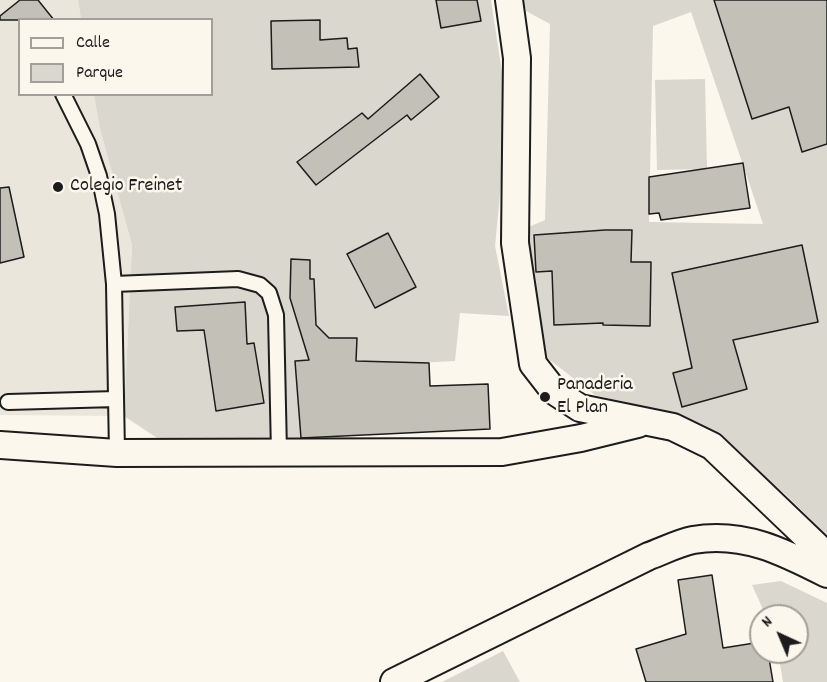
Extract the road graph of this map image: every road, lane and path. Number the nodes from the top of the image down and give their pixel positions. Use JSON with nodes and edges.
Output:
{"nodes":[{"id":1,"x":508,"y":0,"type":"edge"},
{"id":2,"x":64,"y":96,"type":"edge"},
{"id":3,"x":114,"y":284,"type":"junction"},
{"id":4,"x":116,"y":399,"type":"junction"},
{"id":5,"x":8,"y":402,"type":"dead end"},
{"id":6,"x":645,"y":422,"type":"junction"},
{"id":7,"x":0,"y":445,"type":"edge"},
{"id":8,"x":279,"y":452,"type":"junction"},
{"id":9,"x":117,"y":453,"type":"junction"},
{"id":10,"x":827,"y":556,"type":"edge"},
{"id":11,"x":827,"y":574,"type":"edge"},
{"id":12,"x":394,"y":682,"type":"edge"}],
"edges":[{"from":1,"to":6,"type":"street"},
{"from":2,"to":3,"type":"lane"},
{"from":3,"to":4,"type":"lane"},
{"from":3,"to":8,"type":"lane"},
{"from":4,"to":5,"type":"lane"},
{"from":4,"to":9,"type":"lane"},
{"from":6,"to":8,"type":"street"},
{"from":6,"to":10,"type":"street"},
{"from":7,"to":9,"type":"street"},
{"from":8,"to":9,"type":"street"},
{"from":11,"to":12,"type":"street"}]}
